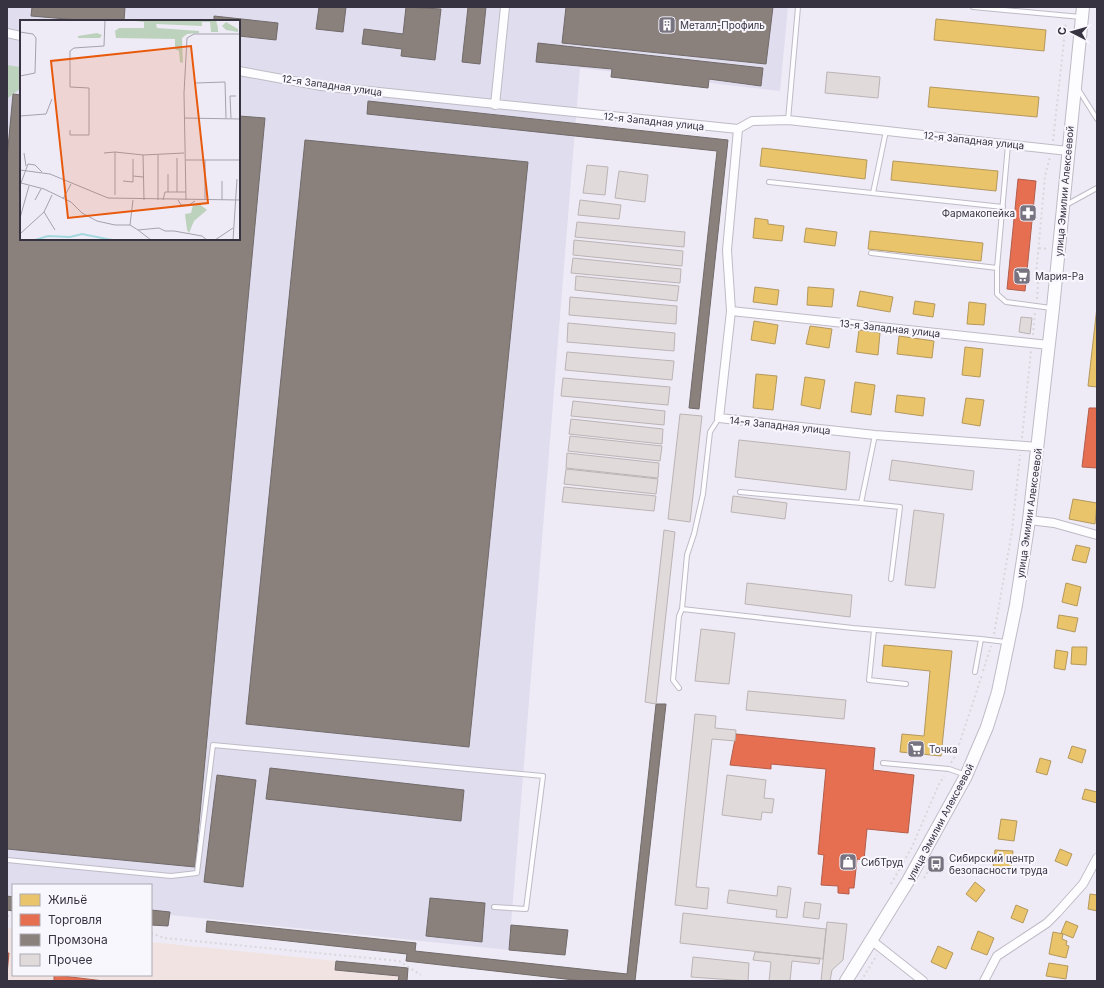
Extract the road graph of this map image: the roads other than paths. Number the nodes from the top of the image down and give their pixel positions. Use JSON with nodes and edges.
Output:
{"nodes":[{"id":1,"x":505,"y":7,"type":"edge"},
{"id":2,"x":798,"y":7,"type":"edge"},
{"id":3,"x":973,"y":7,"type":"edge"},
{"id":4,"x":1082,"y":12,"type":"edge"},
{"id":5,"x":7,"y":33,"type":"edge"},
{"id":6,"x":20,"y":36,"type":"edge"},
{"id":7,"x":240,"y":71,"type":"edge"},
{"id":8,"x":1074,"y":83,"type":"junction"},
{"id":9,"x":495,"y":105,"type":"junction"},
{"id":10,"x":1097,"y":119,"type":"edge"},
{"id":11,"x":788,"y":120,"type":"junction"},
{"id":12,"x":738,"y":129,"type":"junction"},
{"id":13,"x":886,"y":130,"type":"junction"},
{"id":14,"x":1008,"y":144,"type":"junction"},
{"id":15,"x":1068,"y":151,"type":"junction"},
{"id":16,"x":769,"y":182,"type":"dead end"},
{"id":17,"x":1097,"y":188,"type":"edge"},
{"id":18,"x":873,"y":193,"type":"junction"},
{"id":19,"x":1002,"y":207,"type":"junction"},
{"id":20,"x":1062,"y":208,"type":"junction"},
{"id":21,"x":871,"y":253,"type":"dead end"},
{"id":22,"x":997,"y":268,"type":"junction"},
{"id":23,"x":1053,"y":308,"type":"junction"},
{"id":24,"x":731,"y":311,"type":"junction"},
{"id":25,"x":1049,"y":345,"type":"junction"},
{"id":26,"x":719,"y":418,"type":"junction"},
{"id":27,"x":875,"y":435,"type":"junction"},
{"id":28,"x":1038,"y":447,"type":"junction"},
{"id":29,"x":740,"y":492,"type":"dead end"},
{"id":30,"x":862,"y":502,"type":"junction"},
{"id":31,"x":1029,"y":520,"type":"junction"},
{"id":32,"x":1097,"y":535,"type":"edge"},
{"id":33,"x":891,"y":579,"type":"dead end"},
{"id":34,"x":682,"y":609,"type":"junction"},
{"id":35,"x":874,"y":630,"type":"junction"},
{"id":36,"x":981,"y":639,"type":"junction"},
{"id":37,"x":1008,"y":643,"type":"junction"},
{"id":38,"x":975,"y":672,"type":"dead end"},
{"id":39,"x":906,"y":684,"type":"dead end"},
{"id":40,"x":679,"y":688,"type":"dead end"},
{"id":41,"x":883,"y":763,"type":"dead end"},
{"id":42,"x":966,"y":776,"type":"junction"},
{"id":43,"x":1097,"y":858,"type":"edge"},
{"id":44,"x":7,"y":860,"type":"edge"},
{"id":45,"x":494,"y":907,"type":"dead end"},
{"id":46,"x":871,"y":940,"type":"junction"},
{"id":47,"x":846,"y":981,"type":"edge"},
{"id":48,"x":923,"y":981,"type":"edge"},
{"id":49,"x":984,"y":981,"type":"edge"}],
"edges":[{"from":1,"to":9,"type":"street"},
{"from":2,"to":11,"type":"lane"},
{"from":3,"to":4,"type":"lane"},
{"from":4,"to":8,"type":"street","name":"улица Эмилии Алексеевой"},
{"from":5,"to":6,"type":"street"},
{"from":7,"to":9,"type":"street","name":"12-я Западная улица"},
{"from":8,"to":10,"type":"lane"},
{"from":8,"to":15,"type":"street","name":"улица Эмилии Алексеевой"},
{"from":9,"to":12,"type":"street","name":"12-я Западная улица"},
{"from":11,"to":12,"type":"street","name":"12-я Западная улица"},
{"from":11,"to":13,"type":"street","name":"12-я Западная улица"},
{"from":12,"to":24,"type":"street"},
{"from":13,"to":14,"type":"street","name":"12-я Западная улица"},
{"from":13,"to":18,"type":"lane"},
{"from":14,"to":15,"type":"street","name":"12-я Западная улица"},
{"from":14,"to":19,"type":"lane"},
{"from":15,"to":20,"type":"street","name":"улица Эмилии Алексеевой"},
{"from":16,"to":18,"type":"lane"},
{"from":17,"to":20,"type":"lane"},
{"from":18,"to":19,"type":"lane"},
{"from":19,"to":22,"type":"lane"},
{"from":20,"to":23,"type":"street","name":"улица Эмилии Алексеевой"},
{"from":21,"to":22,"type":"lane"},
{"from":22,"to":23,"type":"lane"},
{"from":23,"to":25,"type":"street","name":"улица Эмилии Алексеевой"},
{"from":24,"to":25,"type":"street","name":"13-я Западная улица"},
{"from":24,"to":26,"type":"street"},
{"from":25,"to":28,"type":"street","name":"улица Эмилии Алексеевой"},
{"from":26,"to":27,"type":"street","name":"14-я Западная улица"},
{"from":26,"to":34,"type":"lane","name":"14-я Западная улица"},
{"from":27,"to":28,"type":"street","name":"14-я Западная улица"},
{"from":27,"to":30,"type":"lane"},
{"from":28,"to":31,"type":"street","name":"улица Эмилии Алексеевой"},
{"from":29,"to":30,"type":"lane"},
{"from":30,"to":33,"type":"lane"},
{"from":31,"to":32,"type":"street"},
{"from":31,"to":37,"type":"street","name":"улица Эмилии Алексеевой"},
{"from":34,"to":35,"type":"lane"},
{"from":34,"to":40,"type":"lane","name":"14-я Западная улица"},
{"from":35,"to":36,"type":"lane"},
{"from":35,"to":39,"type":"lane"},
{"from":36,"to":37,"type":"lane"},
{"from":36,"to":38,"type":"lane"},
{"from":37,"to":42,"type":"street","name":"улица Эмилии Алексеевой"},
{"from":41,"to":42,"type":"lane"},
{"from":42,"to":46,"type":"street","name":"улица Эмилии Алексеевой"},
{"from":43,"to":49,"type":"street"},
{"from":44,"to":45,"type":"lane"},
{"from":46,"to":47,"type":"street","name":"улица Эмилии Алексеевой"},
{"from":46,"to":48,"type":"street"}]}
